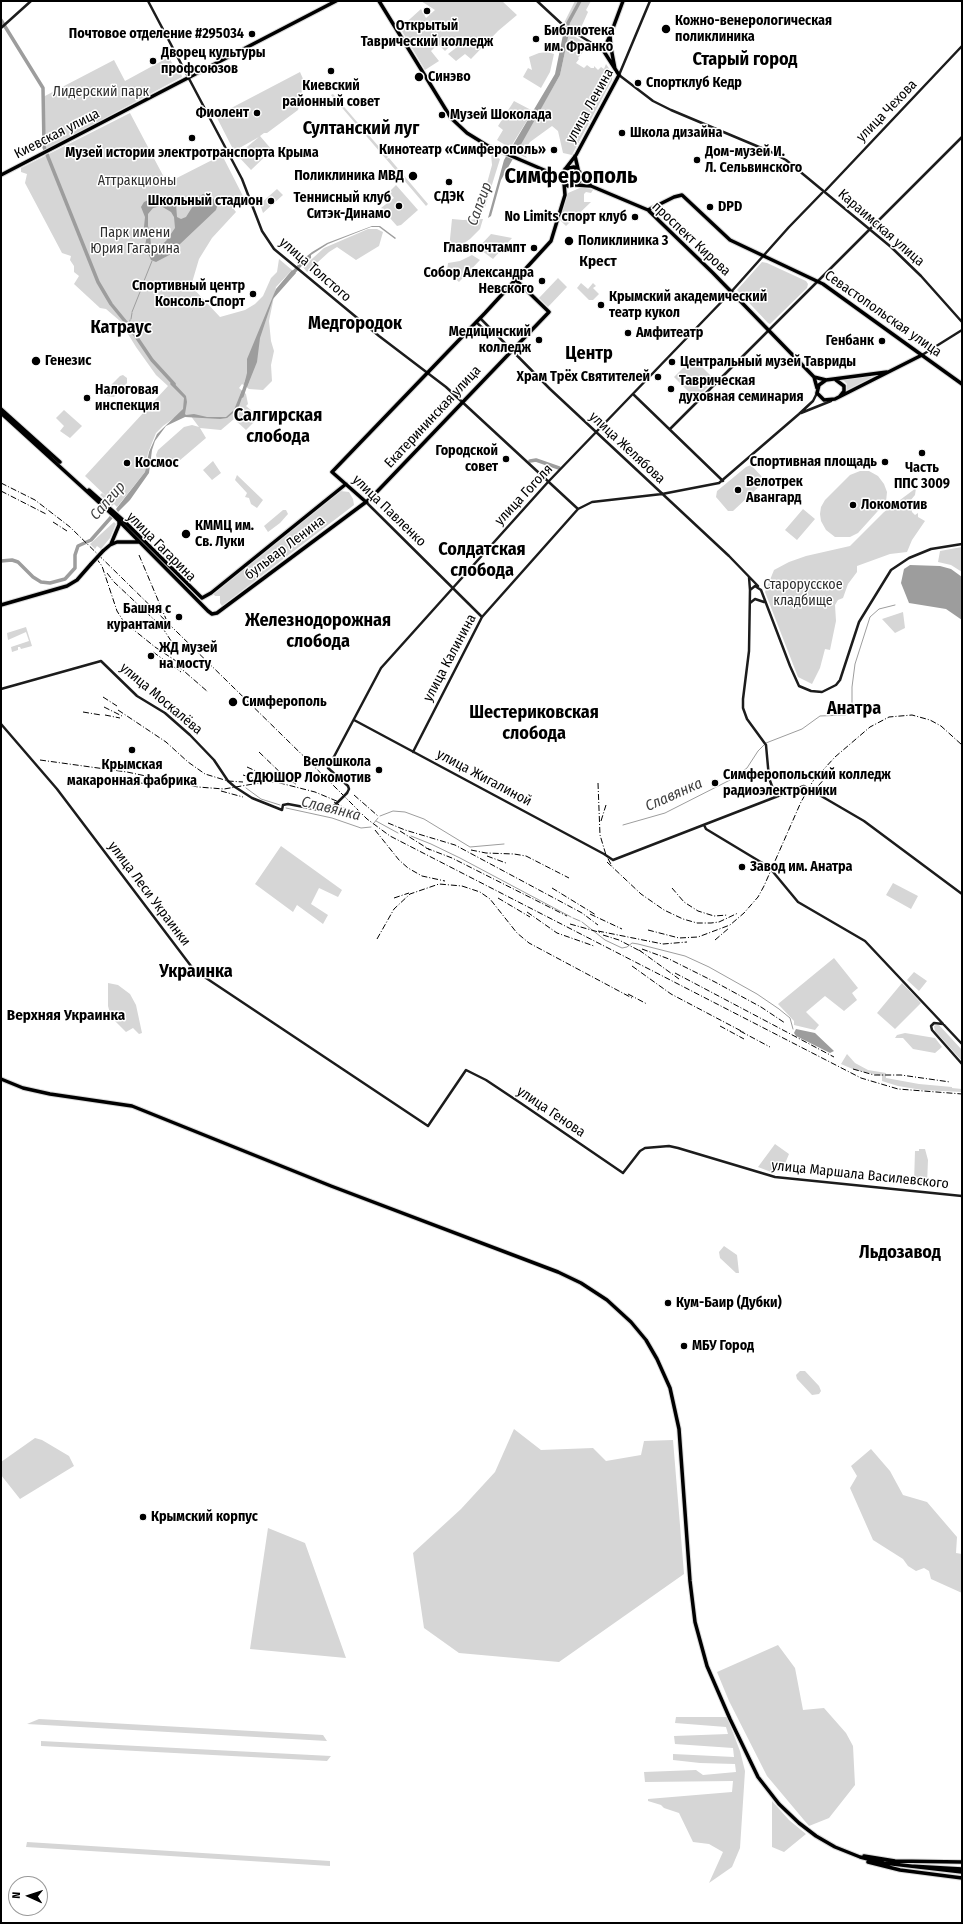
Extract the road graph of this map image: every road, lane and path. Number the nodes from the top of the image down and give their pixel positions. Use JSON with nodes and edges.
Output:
{"nodes":[{"id":1,"x":32,"y":1,"type":"edge"},
{"id":2,"x":148,"y":1,"type":"edge"},
{"id":3,"x":336,"y":1,"type":"edge"},
{"id":4,"x":537,"y":1,"type":"edge"},
{"id":5,"x":623,"y":1,"type":"edge"},
{"id":6,"x":650,"y":1,"type":"edge"},
{"id":7,"x":379,"y":2,"type":"edge"},
{"id":8,"x":1,"y":28,"type":"edge"},
{"id":9,"x":610,"y":36,"type":"junction"},
{"id":10,"x":962,"y":46,"type":"edge"},
{"id":11,"x":603,"y":50,"type":"junction"},
{"id":12,"x":612,"y":55,"type":"junction"},
{"id":13,"x":606,"y":57,"type":"junction"},
{"id":14,"x":616,"y":72,"type":"junction"},
{"id":15,"x":619,"y":76,"type":"junction"},
{"id":16,"x":190,"y":78,"type":"junction"},
{"id":17,"x":962,"y":137,"type":"edge"},
{"id":18,"x":576,"y":155,"type":"junction"},
{"id":19,"x":565,"y":170,"type":"junction"},
{"id":20,"x":579,"y":172,"type":"junction"},
{"id":21,"x":551,"y":173,"type":"junction"},
{"id":22,"x":1,"y":176,"type":"edge"},
{"id":23,"x":563,"y":182,"type":"junction"},
{"id":24,"x":575,"y":185,"type":"junction"},
{"id":25,"x":590,"y":186,"type":"junction"},
{"id":26,"x":826,"y":190,"type":"dead end"},
{"id":27,"x":822,"y":193,"type":"dead end"},
{"id":28,"x":565,"y":194,"type":"junction"},
{"id":29,"x":648,"y":210,"type":"junction"},
{"id":30,"x":870,"y":229,"type":"junction"},
{"id":31,"x":763,"y":256,"type":"junction"},
{"id":32,"x":516,"y":280,"type":"junction"},
{"id":33,"x":818,"y":281,"type":"junction"},
{"id":34,"x":731,"y":292,"type":"junction"},
{"id":35,"x":480,"y":318,"type":"junction"},
{"id":36,"x":476,"y":322,"type":"junction"},
{"id":37,"x":962,"y":322,"type":"edge"},
{"id":38,"x":769,"y":330,"type":"junction"},
{"id":39,"x":962,"y":330,"type":"edge"},
{"id":40,"x":494,"y":334,"type":"junction"},
{"id":41,"x":511,"y":351,"type":"junction"},
{"id":42,"x":922,"y":354,"type":"junction"},
{"id":43,"x":427,"y":372,"type":"junction"},
{"id":44,"x":887,"y":372,"type":"junction"},
{"id":45,"x":871,"y":374,"type":"junction"},
{"id":46,"x":814,"y":377,"type":"junction"},
{"id":47,"x":834,"y":379,"type":"junction"},
{"id":48,"x":826,"y":380,"type":"junction"},
{"id":49,"x":874,"y":380,"type":"junction"},
{"id":50,"x":962,"y":384,"type":"edge"},
{"id":51,"x":817,"y":388,"type":"junction"},
{"id":52,"x":817,"y":393,"type":"junction"},
{"id":53,"x":634,"y":394,"type":"junction"},
{"id":54,"x":838,"y":398,"type":"junction"},
{"id":55,"x":832,"y":401,"type":"junction"},
{"id":56,"x":462,"y":402,"type":"junction"},
{"id":57,"x":1,"y":409,"type":"edge"},
{"id":58,"x":1,"y":413,"type":"edge"},
{"id":59,"x":799,"y":414,"type":"junction"},
{"id":60,"x":670,"y":429,"type":"junction"},
{"id":61,"x":596,"y":433,"type":"junction"},
{"id":62,"x":723,"y":481,"type":"junction"},
{"id":63,"x":548,"y":482,"type":"junction"},
{"id":64,"x":346,"y":484,"type":"junction"},
{"id":65,"x":662,"y":494,"type":"junction"},
{"id":66,"x":366,"y":502,"type":"junction"},
{"id":67,"x":578,"y":509,"type":"junction"},
{"id":68,"x":111,"y":511,"type":"junction"},
{"id":69,"x":118,"y":518,"type":"junction"},
{"id":70,"x":140,"y":542,"type":"junction"},
{"id":71,"x":146,"y":543,"type":"junction"},
{"id":72,"x":962,"y":544,"type":"edge"},
{"id":73,"x":110,"y":545,"type":"junction"},
{"id":74,"x":748,"y":575,"type":"junction"},
{"id":75,"x":452,"y":588,"type":"junction"},
{"id":76,"x":759,"y":588,"type":"junction"},
{"id":77,"x":750,"y":590,"type":"junction"},
{"id":78,"x":762,"y":593,"type":"junction"},
{"id":79,"x":750,"y":595,"type":"junction"},
{"id":80,"x":204,"y":597,"type":"joint"},
{"id":81,"x":756,"y":599,"type":"junction"},
{"id":82,"x":765,"y":602,"type":"junction"},
{"id":83,"x":750,"y":603,"type":"junction"},
{"id":84,"x":1,"y":605,"type":"edge"},
{"id":85,"x":217,"y":613,"type":"joint"},
{"id":86,"x":482,"y":617,"type":"junction"},
{"id":87,"x":1,"y":689,"type":"edge"},
{"id":88,"x":354,"y":720,"type":"junction"},
{"id":89,"x":1,"y":724,"type":"edge"},
{"id":90,"x":413,"y":752,"type":"junction"},
{"id":91,"x":776,"y":797,"type":"junction"},
{"id":92,"x":333,"y":807,"type":"joint"},
{"id":93,"x":704,"y":826,"type":"junction"},
{"id":94,"x":962,"y":894,"type":"edge"},
{"id":95,"x":944,"y":1024,"type":"junction"},
{"id":96,"x":962,"y":1044,"type":"edge"},
{"id":97,"x":962,"y":1064,"type":"edge"},
{"id":98,"x":466,"y":1070,"type":"joint"},
{"id":99,"x":1,"y":1079,"type":"edge"},
{"id":100,"x":640,"y":1151,"type":"joint"},
{"id":101,"x":962,"y":1196,"type":"edge"},
{"id":102,"x":851,"y":1854,"type":"junction"},
{"id":103,"x":962,"y":1862,"type":"edge"},
{"id":104,"x":897,"y":1865,"type":"junction"},
{"id":105,"x":962,"y":1869,"type":"edge"},
{"id":106,"x":962,"y":1872,"type":"edge"},
{"id":107,"x":962,"y":1878,"type":"edge"}],
"edges":[{"from":1,"to":8,"type":"main road"},
{"from":2,"to":16,"type":"main road","name":"улица Толстого"},
{"from":3,"to":16,"type":"main road","name":"Киевская улица"},
{"from":4,"to":11,"type":"main road"},
{"from":5,"to":9,"type":"main road"},
{"from":6,"to":15,"type":"main road","name":"улица Ленина"},
{"from":7,"to":21,"type":"main road"},
{"from":9,"to":11,"type":"main road"},
{"from":9,"to":12,"type":"main road"},
{"from":10,"to":26,"type":"main road","name":"улица Чехова"},
{"from":11,"to":13,"type":"main road"},
{"from":12,"to":13,"type":"main road"},
{"from":12,"to":14,"type":"main road"},
{"from":13,"to":14,"type":"main road"},
{"from":14,"to":15,"type":"main road"},
{"from":15,"to":18,"type":"main road","name":"улица Ленина"},
{"from":15,"to":30,"type":"main road","name":"Караимская улица"},
{"from":16,"to":22,"type":"main road","name":"Киевская улица"},
{"from":16,"to":43,"type":"main road","name":"улица Толстого"},
{"from":17,"to":30,"type":"main road"},
{"from":18,"to":19,"type":"main road","name":"улица Ленина"},
{"from":18,"to":20,"type":"main road","name":"улица Ленина"},
{"from":19,"to":20,"type":"main road"},
{"from":19,"to":21,"type":"main road"},
{"from":19,"to":23,"type":"main road"},
{"from":20,"to":24,"type":"main road"},
{"from":20,"to":25,"type":"main road","name":"проспект Кирова"},
{"from":21,"to":23,"type":"main road"},
{"from":23,"to":24,"type":"main road"},
{"from":23,"to":28,"type":"main road"},
{"from":24,"to":25,"type":"main road","name":"проспект Кирова"},
{"from":24,"to":28,"type":"main road"},
{"from":25,"to":29,"type":"main road","name":"проспект Кирова"},
{"from":27,"to":31,"type":"main road"},
{"from":28,"to":32,"type":"main road"},
{"from":29,"to":31,"type":"main road","name":"Севастопольская улица"},
{"from":29,"to":34,"type":"main road","name":"проспект Кирова"},
{"from":30,"to":33,"type":"main road"},
{"from":30,"to":37,"type":"main road","name":"Караимская улица"},
{"from":31,"to":33,"type":"main road","name":"Севастопольская улица"},
{"from":31,"to":34,"type":"main road"},
{"from":32,"to":35,"type":"main road"},
{"from":32,"to":41,"type":"main road","name":"Екатерининская улица"},
{"from":33,"to":38,"type":"main road"},
{"from":33,"to":42,"type":"main road","name":"Севастопольская улица"},
{"from":34,"to":38,"type":"main road","name":"проспект Кирова"},
{"from":34,"to":53,"type":"main road","name":"улица Гоголя"},
{"from":35,"to":36,"type":"main road"},
{"from":35,"to":40,"type":"main road","name":"улица Желябова"},
{"from":36,"to":40,"type":"main road","name":"улица Желябова"},
{"from":36,"to":43,"type":"main road"},
{"from":38,"to":46,"type":"main road","name":"проспект Кирова"},
{"from":38,"to":60,"type":"main road"},
{"from":39,"to":42,"type":"main road"},
{"from":40,"to":41,"type":"main road","name":"улица Желябова"},
{"from":41,"to":56,"type":"main road","name":"Екатерининская улица"},
{"from":41,"to":61,"type":"main road","name":"улица Желябова"},
{"from":42,"to":44,"type":"main road"},
{"from":42,"to":50,"type":"main road","name":"Севастопольская улица"},
{"from":43,"to":56,"type":"main road","name":"улица Толстого"},
{"from":43,"to":64,"type":"main road","name":"улица Павленко"},
{"from":44,"to":45,"type":"main road"},
{"from":44,"to":49,"type":"main road"},
{"from":45,"to":47,"type":"main road"},
{"from":45,"to":49,"type":"main road"},
{"from":46,"to":48,"type":"main road"},
{"from":46,"to":51,"type":"main road","name":"проспект Кирова"},
{"from":47,"to":48,"type":"main road"},
{"from":47,"to":54,"type":"main road"},
{"from":48,"to":51,"type":"main road"},
{"from":49,"to":54,"type":"main road"},
{"from":51,"to":52,"type":"main road"},
{"from":52,"to":55,"type":"main road"},
{"from":52,"to":59,"type":"main road"},
{"from":53,"to":60,"type":"main road"},
{"from":53,"to":61,"type":"main road","name":"улица Гоголя"},
{"from":54,"to":55,"type":"main road"},
{"from":55,"to":59,"type":"main road"},
{"from":56,"to":63,"type":"main road","name":"улица Толстого"},
{"from":56,"to":66,"type":"main road","name":"Екатерининская улица"},
{"from":57,"to":68,"type":"main road","name":"улица Гагарина"},
{"from":58,"to":68,"type":"main road","name":"улица Гагарина"},
{"from":59,"to":62,"type":"main road"},
{"from":60,"to":62,"type":"main road"},
{"from":61,"to":63,"type":"main road","name":"улица Гоголя"},
{"from":61,"to":65,"type":"main road","name":"улица Желябова"},
{"from":62,"to":65,"type":"main road"},
{"from":63,"to":67,"type":"main road","name":"улица Толстого"},
{"from":63,"to":75,"type":"main road","name":"улица Гоголя"},
{"from":64,"to":66,"type":"main road","name":"улица Павленко"},
{"from":64,"to":80,"type":"main road","name":"бульвар Ленина"},
{"from":65,"to":67,"type":"main road"},
{"from":65,"to":74,"type":"main road","name":"улица Желябова"},
{"from":66,"to":75,"type":"main road","name":"улица Павленко"},
{"from":66,"to":85,"type":"main road","name":"бульвар Ленина"},
{"from":67,"to":86,"type":"main road","name":"улица Калинина"},
{"from":68,"to":69,"type":"main road","name":"улица Гагарина"},
{"from":69,"to":70,"type":"main road","name":"улица Гагарина"},
{"from":69,"to":71,"type":"main road","name":"улица Гагарина"},
{"from":69,"to":73,"type":"main road"},
{"from":70,"to":71,"type":"main road"},
{"from":70,"to":73,"type":"main road"},
{"from":70,"to":85,"type":"main road","name":"улица Гагарина"},
{"from":71,"to":80,"type":"main road","name":"улица Гагарина"},
{"from":72,"to":82,"type":"main road"},
{"from":73,"to":84,"type":"main road","bridge":true},
{"from":74,"to":76,"type":"main road","name":"улица Желябова"},
{"from":74,"to":77,"type":"main road"},
{"from":75,"to":86,"type":"main road","name":"улица Павленко"},
{"from":75,"to":88,"type":"main road","name":"улица Гоголя"},
{"from":76,"to":77,"type":"main road"},
{"from":76,"to":78,"type":"main road"},
{"from":77,"to":79,"type":"main road"},
{"from":78,"to":81,"type":"main road"},
{"from":78,"to":82,"type":"main road"},
{"from":79,"to":81,"type":"main road"},
{"from":79,"to":83,"type":"main road"},
{"from":81,"to":82,"type":"main road"},
{"from":81,"to":83,"type":"main road"},
{"from":83,"to":91,"type":"main road"},
{"from":86,"to":90,"type":"main road","name":"улица Калинина"},
{"from":87,"to":92,"type":"main road","name":"улица Москалёва"},
{"from":88,"to":90,"type":"main road","name":"улица Жигалиной"},
{"from":88,"to":92,"type":"main road","name":"улица Гоголя","bridge":true},
{"from":89,"to":98,"type":"main road","name":"улица Леси Украинки"},
{"from":90,"to":93,"type":"main road","name":"улица Жигалиной"},
{"from":91,"to":93,"type":"main road"},
{"from":91,"to":94,"type":"main road"},
{"from":93,"to":95,"type":"main road"},
{"from":95,"to":96,"type":"main road"},
{"from":95,"to":97,"type":"main road"},
{"from":98,"to":100,"type":"main road","name":"улица Генова"},
{"from":99,"to":102,"type":"main road"},
{"from":100,"to":101,"type":"main road","name":"улица Маршала Василевского"},
{"from":102,"to":103,"type":"main road"},
{"from":102,"to":104,"type":"main road"},
{"from":102,"to":107,"type":"main road"},
{"from":104,"to":105,"type":"main road"},
{"from":104,"to":106,"type":"main road"}]}
